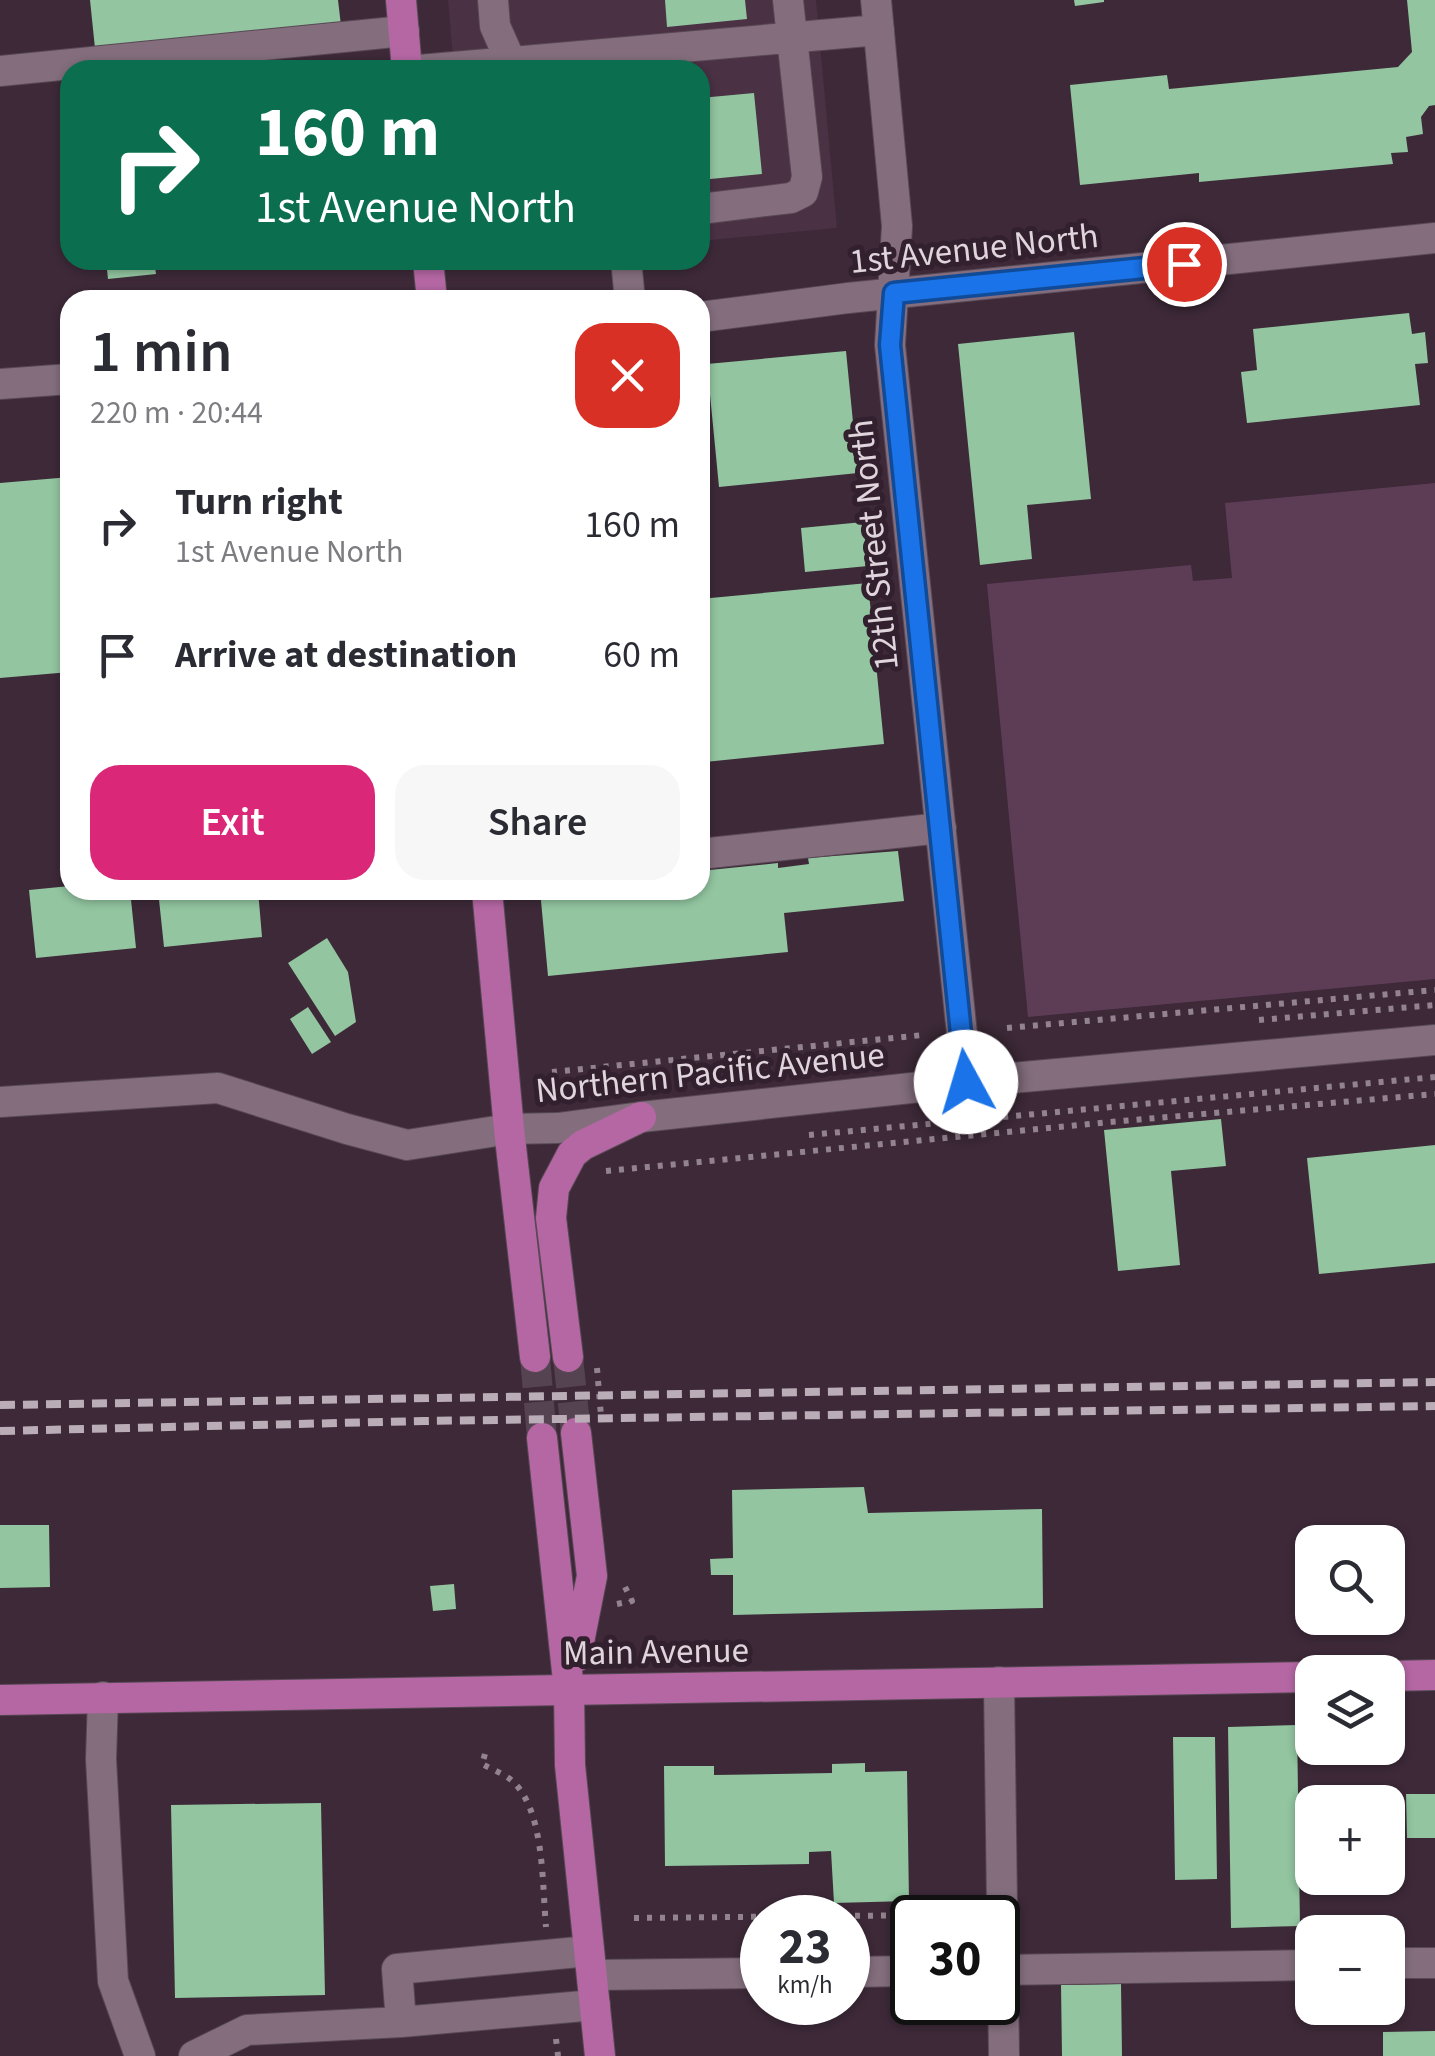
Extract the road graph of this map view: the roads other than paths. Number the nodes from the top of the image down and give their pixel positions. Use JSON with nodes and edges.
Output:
{"nodes":[{"id":1,"x":400,"y":0,"type":"edge"},
{"id":2,"x":493,"y":0,"type":"edge"},
{"id":3,"x":788,"y":0,"type":"edge"},
{"id":4,"x":878,"y":15,"type":"edge"},
{"id":5,"x":404,"y":32,"type":"junction"},
{"id":6,"x":792,"y":38,"type":"junction"},
{"id":7,"x":121,"y":60,"type":"edge"},
{"id":8,"x":406,"y":60,"type":"edge"},
{"id":9,"x":510,"y":60,"type":"edge"},
{"id":10,"x":534,"y":60,"type":"edge"},
{"id":11,"x":60,"y":66,"type":"edge"},
{"id":12,"x":0,"y":72,"type":"edge"},
{"id":13,"x":710,"y":208,"type":"edge"},
{"id":14,"x":1435,"y":238,"type":"edge"},
{"id":15,"x":894,"y":293,"type":"junction"},
{"id":16,"x":710,"y":317,"type":"edge"},
{"id":17,"x":60,"y":380,"type":"edge"},
{"id":18,"x":0,"y":384,"type":"edge"},
{"id":19,"x":941,"y":828,"type":"junction"},
{"id":20,"x":710,"y":853,"type":"edge"},
{"id":21,"x":488,"y":900,"type":"edge"},
{"id":22,"x":1435,"y":1040,"type":"edge"},
{"id":23,"x":966,"y":1082,"type":"junction"},
{"id":24,"x":0,"y":1102,"type":"edge"},
{"id":25,"x":641,"y":1117,"type":"junction"},
{"id":26,"x":509,"y":1130,"type":"junction"},
{"id":27,"x":535,"y":1357,"type":"tunnel mouth"},
{"id":28,"x":582,"y":1359,"type":"tunnel mouth"},
{"id":29,"x":589,"y":1426,"type":"tunnel mouth"},
{"id":30,"x":542,"y":1438,"type":"tunnel mouth"},
{"id":31,"x":1435,"y":1675,"type":"edge"},
{"id":32,"x":1405,"y":1676,"type":"edge"},
{"id":33,"x":1295,"y":1677,"type":"edge"},
{"id":34,"x":999,"y":1682,"type":"junction"},
{"id":35,"x":569,"y":1690,"type":"junction"},
{"id":36,"x":103,"y":1697,"type":"junction"},
{"id":37,"x":0,"y":1700,"type":"edge"},
{"id":38,"x":1000,"y":1895,"type":"edge"},
{"id":39,"x":1435,"y":1963,"type":"edge"},
{"id":40,"x":1405,"y":1964,"type":"edge"},
{"id":41,"x":1295,"y":1965,"type":"edge"},
{"id":42,"x":1020,"y":1970,"type":"edge"},
{"id":43,"x":740,"y":1974,"type":"edge"},
{"id":44,"x":592,"y":1977,"type":"junction"},
{"id":45,"x":401,"y":2022,"type":"junction"},
{"id":46,"x":1003,"y":2025,"type":"edge"},
{"id":47,"x":140,"y":2056,"type":"edge"},
{"id":48,"x":194,"y":2056,"type":"edge"},
{"id":49,"x":600,"y":2056,"type":"edge"},
{"id":50,"x":1004,"y":2056,"type":"edge"}],
"edges":[{"from":1,"to":5,"type":"main road"},
{"from":2,"to":9,"type":"street"},
{"from":3,"to":6,"type":"street"},
{"from":4,"to":6,"type":"street"},
{"from":4,"to":15,"type":"street","name":"12th Street North"},
{"from":5,"to":7,"type":"street"},
{"from":5,"to":8,"type":"main road"},
{"from":6,"to":10,"type":"street"},
{"from":6,"to":13,"type":"street"},
{"from":11,"to":12,"type":"street"},
{"from":14,"to":15,"type":"street","name":"1st Avenue North"},
{"from":15,"to":16,"type":"street","name":"1st Avenue North"},
{"from":15,"to":19,"type":"street","name":"12th Street North"},
{"from":17,"to":18,"type":"street"},
{"from":19,"to":20,"type":"street"},
{"from":19,"to":23,"type":"street","name":"12th Street North"},
{"from":21,"to":26,"type":"main road"},
{"from":22,"to":23,"type":"street","name":"Northern Pacific Avenue"},
{"from":23,"to":25,"type":"street","name":"Northern Pacific Avenue"},
{"from":24,"to":26,"type":"street","name":"Northern Pacific Avenue"},
{"from":25,"to":26,"type":"street","name":"Northern Pacific Avenue"},
{"from":25,"to":28,"type":"main road"},
{"from":26,"to":27,"type":"main road"},
{"from":29,"to":35,"type":"main road"},
{"from":30,"to":35,"type":"main road"},
{"from":31,"to":32,"type":"main road"},
{"from":33,"to":34,"type":"main road","name":"Main Avenue"},
{"from":34,"to":35,"type":"main road","name":"Main Avenue"},
{"from":34,"to":38,"type":"street"},
{"from":35,"to":36,"type":"main road","name":"Main Avenue"},
{"from":35,"to":44,"type":"main road"},
{"from":36,"to":37,"type":"main road","name":"Main Avenue"},
{"from":36,"to":47,"type":"street"},
{"from":39,"to":40,"type":"street"},
{"from":41,"to":42,"type":"street"},
{"from":43,"to":44,"type":"street"},
{"from":44,"to":45,"type":"street"},
{"from":44,"to":45,"type":"street"},
{"from":44,"to":49,"type":"main road"},
{"from":45,"to":48,"type":"street"},
{"from":46,"to":50,"type":"street"}]}
